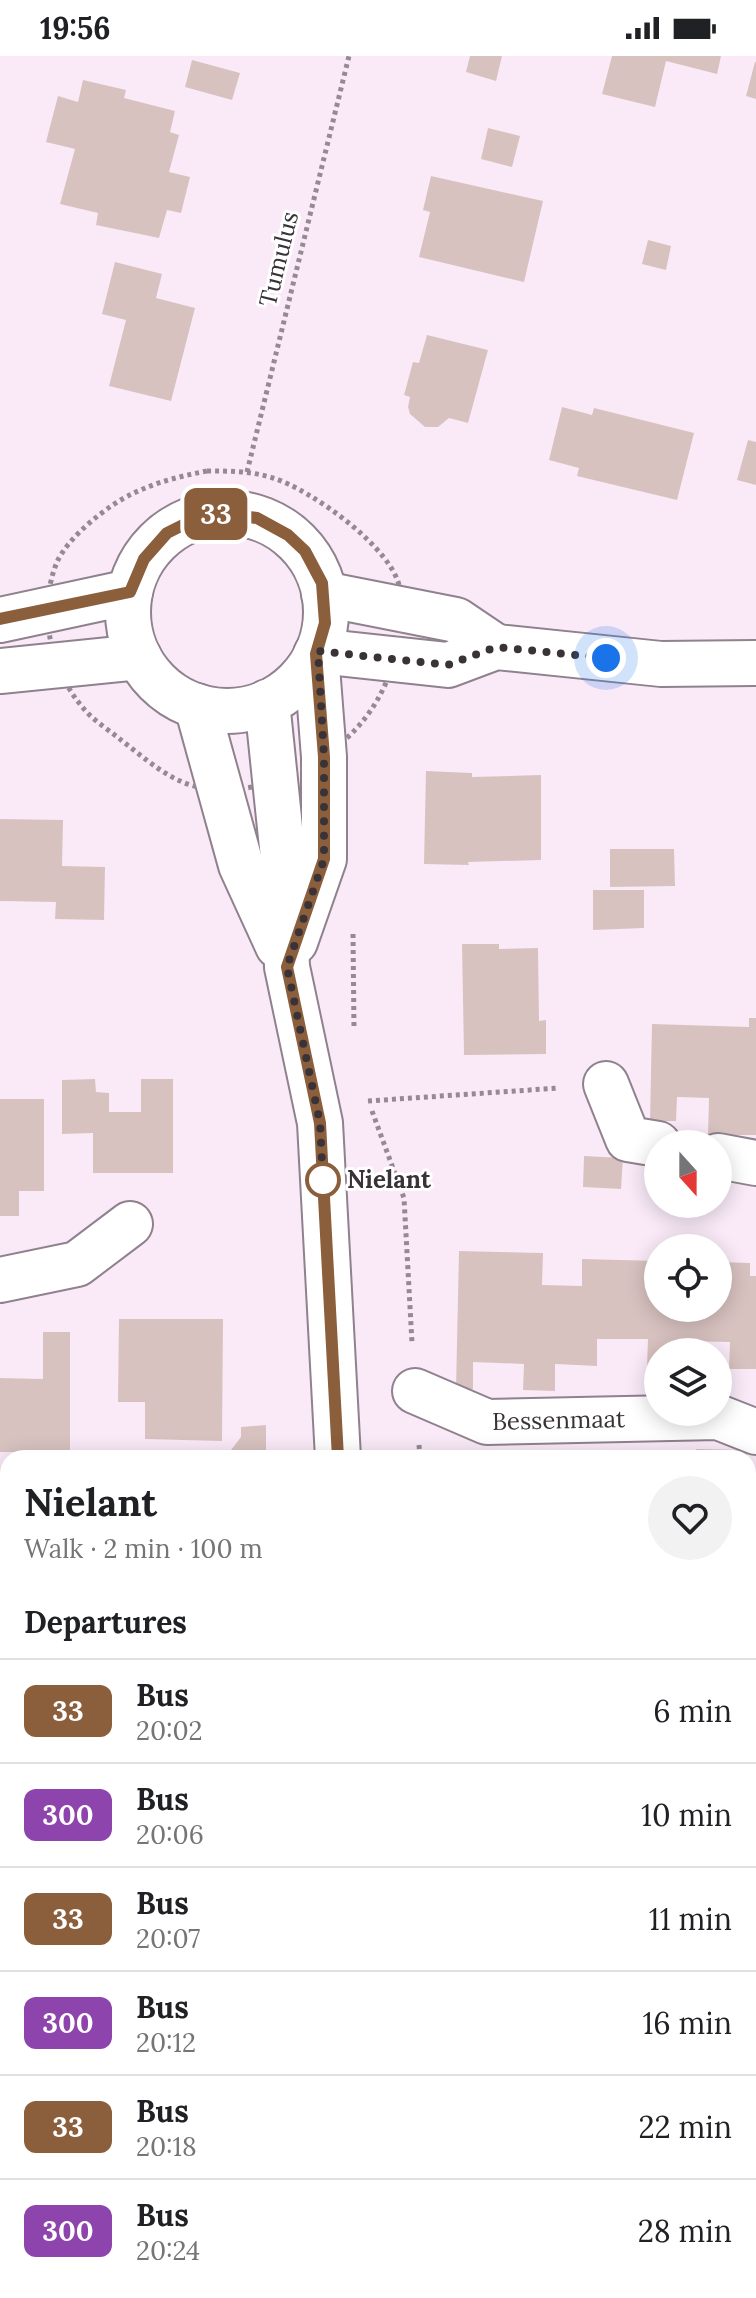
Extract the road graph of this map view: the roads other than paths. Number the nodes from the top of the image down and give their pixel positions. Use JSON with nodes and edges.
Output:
{"nodes":[{"id":1,"x":130,"y":592,"type":"junction"},
{"id":2,"x":324,"y":594,"type":"junction"},
{"id":3,"x":0,"y":620,"type":"edge"},
{"id":4,"x":496,"y":647,"type":"junction"},
{"id":5,"x":317,"y":652,"type":"junction"},
{"id":6,"x":139,"y":657,"type":"junction"},
{"id":7,"x":756,"y":663,"type":"edge"},
{"id":8,"x":0,"y":671,"type":"edge"},
{"id":9,"x":267,"y":702,"type":"junction"},
{"id":10,"x":197,"y":706,"type":"junction"},
{"id":11,"x":287,"y":967,"type":"junction"},
{"id":12,"x":606,"y":1084,"type":"road end"},
{"id":13,"x":644,"y":1142,"type":"edge"},
{"id":14,"x":732,"y":1159,"type":"edge"},
{"id":15,"x":756,"y":1163,"type":"edge"},
{"id":16,"x":130,"y":1224,"type":"dead end"},
{"id":17,"x":0,"y":1280,"type":"edge"},
{"id":18,"x":415,"y":1391,"type":"road end"},
{"id":19,"x":756,"y":1432,"type":"edge"},
{"id":20,"x":338,"y":1450,"type":"edge"}],
"edges":[{"from":1,"to":2,"type":"street"},
{"from":1,"to":3,"type":"street"},
{"from":1,"to":6,"type":"street"},
{"from":2,"to":4,"type":"street"},
{"from":2,"to":5,"type":"street"},
{"from":4,"to":5,"type":"street"},
{"from":4,"to":7,"type":"street"},
{"from":5,"to":9,"type":"street"},
{"from":5,"to":11,"type":"street"},
{"from":6,"to":8,"type":"street"},
{"from":6,"to":10,"type":"street"},
{"from":9,"to":10,"type":"street"},
{"from":9,"to":11,"type":"street"},
{"from":10,"to":11,"type":"street"},
{"from":11,"to":20,"type":"street"},
{"from":12,"to":13,"type":"street"},
{"from":14,"to":15,"type":"street"},
{"from":16,"to":17,"type":"street"},
{"from":18,"to":19,"type":"street","name":"Bessenmaat"}]}
